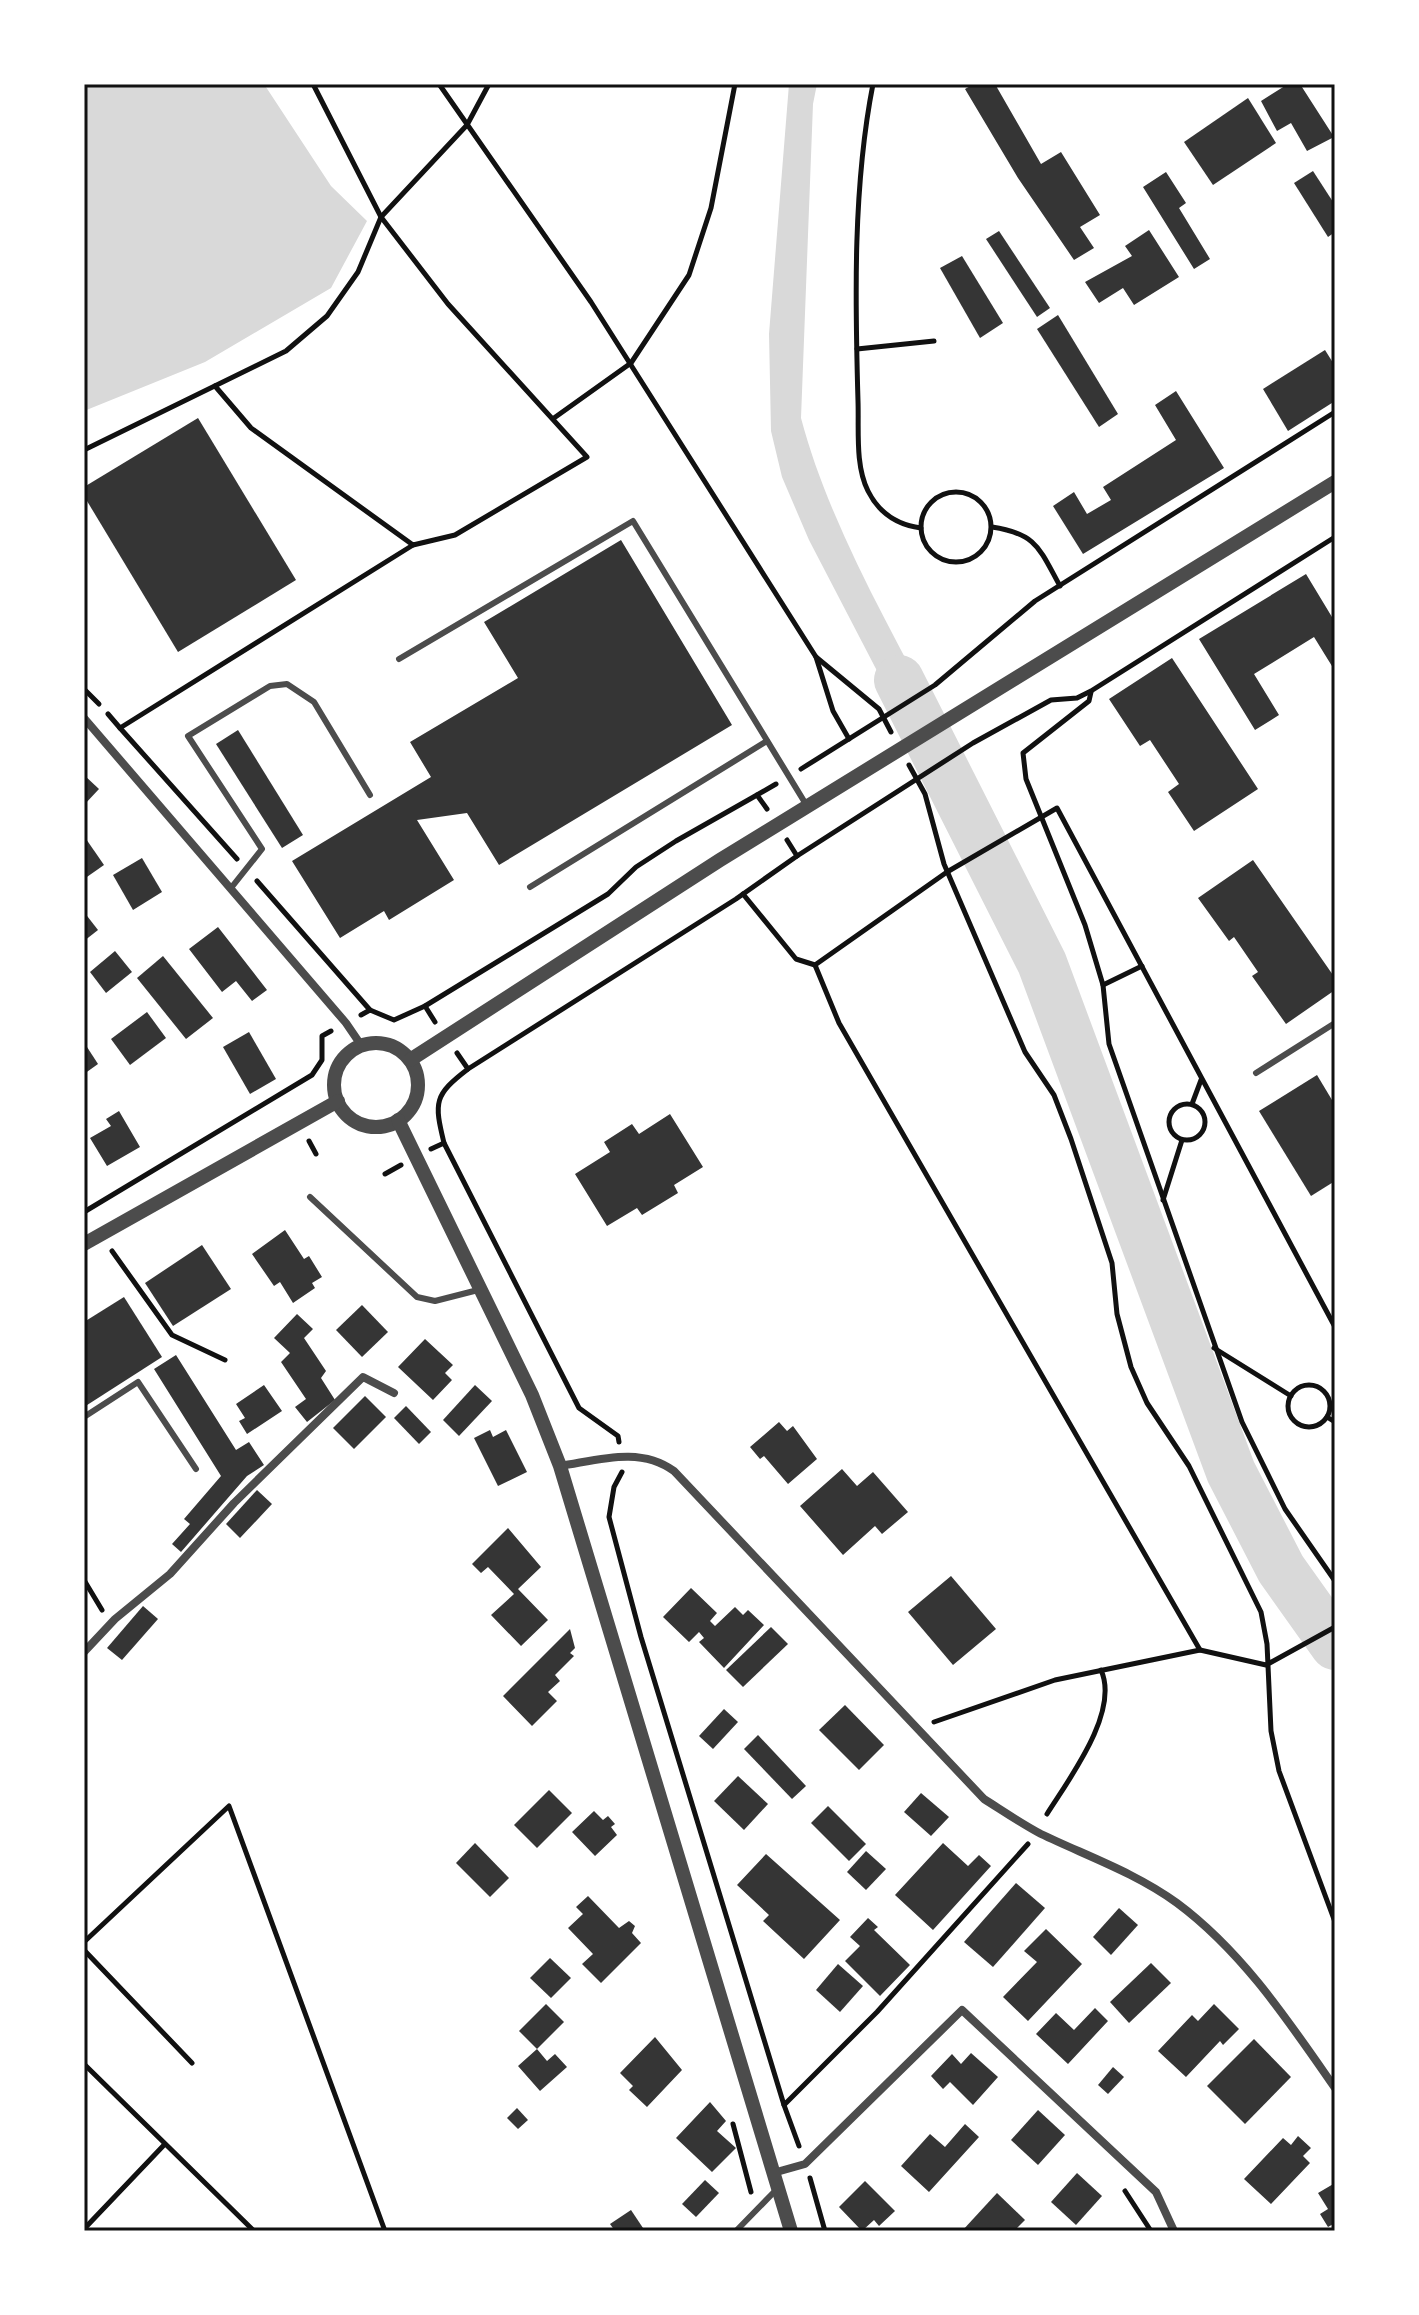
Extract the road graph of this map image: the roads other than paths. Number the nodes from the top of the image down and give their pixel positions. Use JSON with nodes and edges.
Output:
{"nodes":[{"id":1,"x":1335,"y":482,"type":"edge"},
{"id":2,"x":399,"y":659,"type":"dead end"},
{"id":3,"x":84,"y":718,"type":"edge"},
{"id":4,"x":767,"y":741,"type":"junction"},
{"id":5,"x":370,"y":795,"type":"dead end"},
{"id":6,"x":807,"y":806,"type":"junction"},
{"id":7,"x":530,"y":887,"type":"dead end"},
{"id":8,"x":231,"y":888,"type":"junction"},
{"id":9,"x":1335,"y":1023,"type":"edge"},
{"id":10,"x":361,"y":1045,"type":"junction"},
{"id":11,"x":410,"y":1060,"type":"junction"},
{"id":12,"x":1256,"y":1073,"type":"dead end"},
{"id":13,"x":338,"y":1101,"type":"junction"},
{"id":14,"x":398,"y":1120,"type":"junction"},
{"id":15,"x":310,"y":1197,"type":"dead end"},
{"id":16,"x":141,"y":1214,"type":"junction"},
{"id":17,"x":84,"y":1244,"type":"edge"},
{"id":18,"x":84,"y":1256,"type":"edge"},
{"id":19,"x":482,"y":1289,"type":"junction"},
{"id":20,"x":394,"y":1393,"type":"dead end"},
{"id":21,"x":84,"y":1417,"type":"edge"},
{"id":22,"x":560,"y":1466,"type":"junction"},
{"id":23,"x":196,"y":1469,"type":"dead end"},
{"id":24,"x":84,"y":1652,"type":"edge"},
{"id":25,"x":1335,"y":2088,"type":"edge"},
{"id":26,"x":776,"y":2180,"type":"junction"},
{"id":27,"x":736,"y":2231,"type":"edge"},
{"id":28,"x":791,"y":2231,"type":"edge"},
{"id":29,"x":1174,"y":2231,"type":"edge"}],
"edges":[{"from":1,"to":6,"type":"street"},
{"from":2,"to":4,"type":"lane"},
{"from":3,"to":8,"type":"street"},
{"from":4,"to":6,"type":"lane"},
{"from":4,"to":7,"type":"lane"},
{"from":5,"to":8,"type":"lane"},
{"from":6,"to":11,"type":"street"},
{"from":8,"to":10,"type":"street"},
{"from":9,"to":12,"type":"lane"},
{"from":10,"to":11,"type":"street"},
{"from":10,"to":13,"type":"street"},
{"from":11,"to":14,"type":"street"},
{"from":13,"to":14,"type":"street"},
{"from":13,"to":16,"type":"street"},
{"from":14,"to":19,"type":"street"},
{"from":15,"to":19,"type":"lane"},
{"from":16,"to":17,"type":"street"},
{"from":16,"to":18,"type":"street"},
{"from":19,"to":22,"type":"street"},
{"from":20,"to":24,"type":"street"},
{"from":21,"to":23,"type":"lane"},
{"from":22,"to":25,"type":"street"},
{"from":22,"to":26,"type":"street"},
{"from":26,"to":27,"type":"lane"},
{"from":26,"to":28,"type":"street"},
{"from":26,"to":29,"type":"street"}]}
